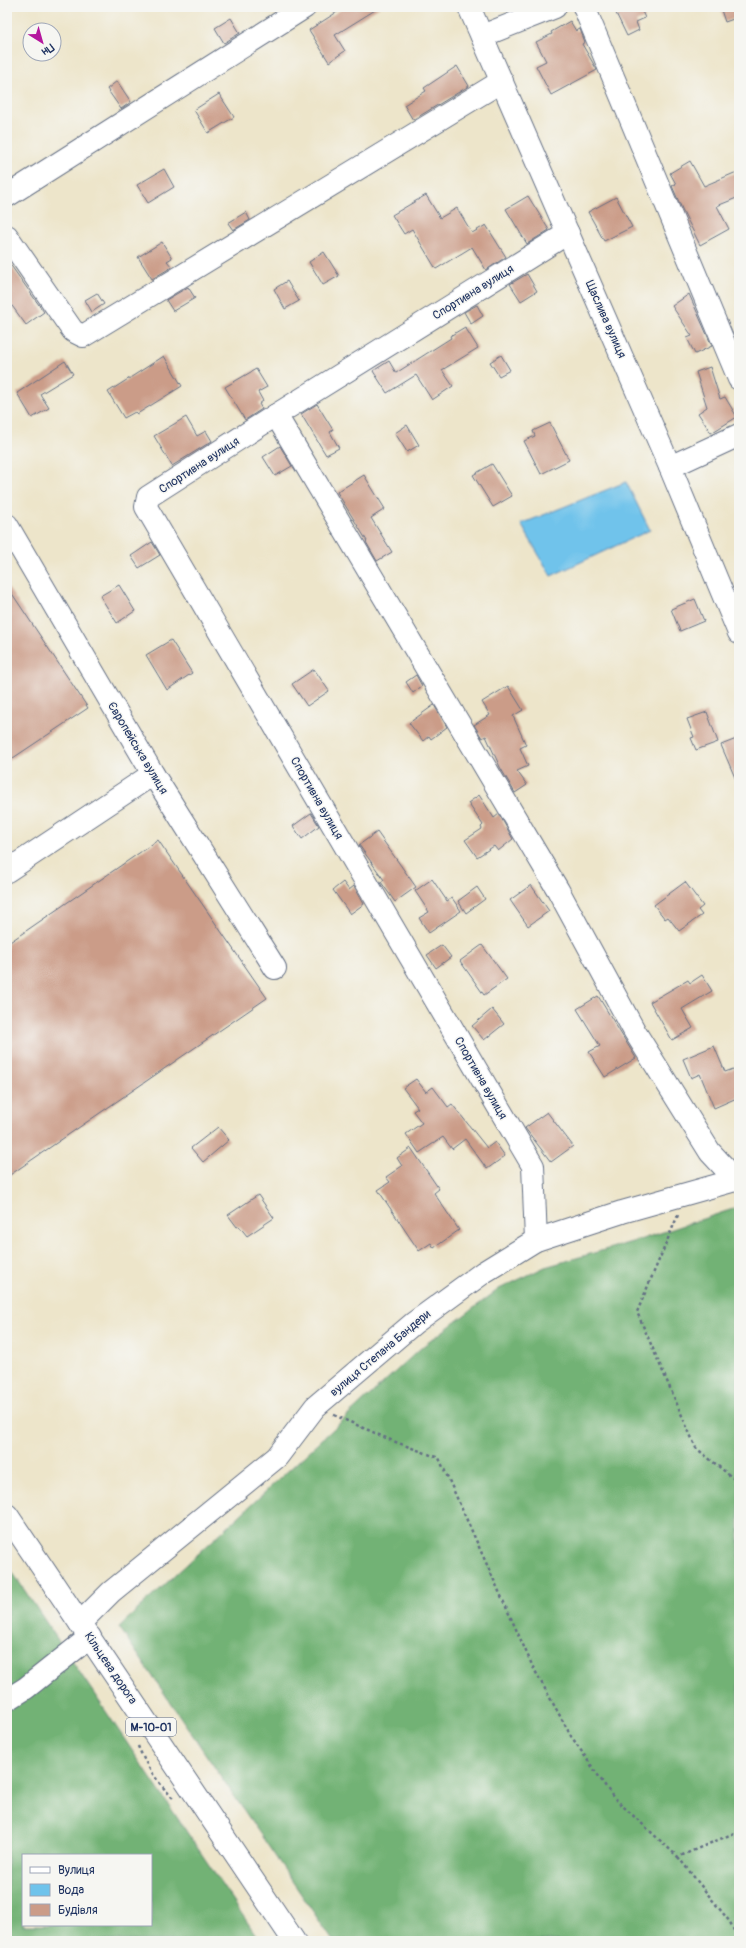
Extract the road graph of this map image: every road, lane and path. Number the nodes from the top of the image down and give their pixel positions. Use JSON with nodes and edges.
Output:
{"nodes":[{"id":1,"x":305,"y":7,"type":"edge"},
{"id":2,"x":469,"y":7,"type":"edge"},
{"id":3,"x":555,"y":7,"type":"edge"},
{"id":4,"x":584,"y":7,"type":"edge"},
{"id":5,"x":482,"y":36,"type":"junction"},
{"id":6,"x":502,"y":81,"type":"junction"},
{"id":7,"x":7,"y":196,"type":"edge"},
{"id":8,"x":568,"y":233,"type":"junction"},
{"id":9,"x":7,"y":236,"type":"edge"},
{"id":10,"x":739,"y":379,"type":"edge"},
{"id":11,"x":276,"y":415,"type":"junction"},
{"id":12,"x":739,"y":435,"type":"edge"},
{"id":13,"x":670,"y":467,"type":"junction"},
{"id":14,"x":7,"y":525,"type":"edge"},
{"id":15,"x":739,"y":633,"type":"edge"},
{"id":16,"x":153,"y":774,"type":"junction"},
{"id":17,"x":7,"y":871,"type":"edge"},
{"id":18,"x":274,"y":968,"type":"dead end"},
{"id":19,"x":737,"y":1180,"type":"edge"},
{"id":20,"x":686,"y":1194,"type":"junction"},
{"id":21,"x":536,"y":1240,"type":"junction"},
{"id":22,"x":314,"y":1407,"type":"junction"},
{"id":23,"x":739,"y":1483,"type":"edge"},
{"id":24,"x":7,"y":1515,"type":"edge"},
{"id":25,"x":85,"y":1630,"type":"junction"},
{"id":26,"x":7,"y":1700,"type":"edge"},
{"id":27,"x":739,"y":1831,"type":"edge"},
{"id":28,"x":678,"y":1856,"type":"junction"},
{"id":29,"x":294,"y":1941,"type":"edge"},
{"id":30,"x":739,"y":1941,"type":"edge"}],
"edges":[{"from":1,"to":7,"type":"main road"},
{"from":2,"to":5,"type":"main road","name":"Щаслива вулиця"},
{"from":3,"to":5,"type":"main road"},
{"from":4,"to":10,"type":"main road"},
{"from":5,"to":6,"type":"main road","name":"Щаслива вулиця"},
{"from":6,"to":8,"type":"main road","name":"Щаслива вулиця"},
{"from":6,"to":9,"type":"main road"},
{"from":8,"to":11,"type":"main road","name":"Спортивна вулиця"},
{"from":8,"to":13,"type":"main road","name":"Щаслива вулиця"},
{"from":11,"to":19,"type":"main road"},
{"from":11,"to":21,"type":"main road","name":"Спортивна вулиця"},
{"from":12,"to":13,"type":"main road"},
{"from":13,"to":15,"type":"main road","name":"Щаслива вулиця"},
{"from":14,"to":16,"type":"main road","name":"Європейська вулиця"},
{"from":16,"to":17,"type":"main road"},
{"from":16,"to":18,"type":"main road","name":"Європейська вулиця"},
{"from":19,"to":20,"type":"main road","name":"вулиця Степана Бандери"},
{"from":20,"to":21,"type":"main road","name":"вулиця Степана Бандери"},
{"from":20,"to":23,"type":"path"},
{"from":21,"to":22,"type":"main road","name":"вулиця Степана Бандери"},
{"from":22,"to":25,"type":"main road","name":"вулиця Степана Бандери"},
{"from":22,"to":28,"type":"path"},
{"from":24,"to":25,"type":"main road","name":"Кільцева дорога","number":"М-10-01"},
{"from":25,"to":26,"type":"main road","name":"вулиця Степана Бандери"},
{"from":25,"to":29,"type":"main road","name":"Кільцева дорога","number":"М-10-01"},
{"from":27,"to":28,"type":"path"},
{"from":28,"to":30,"type":"path"}]}
